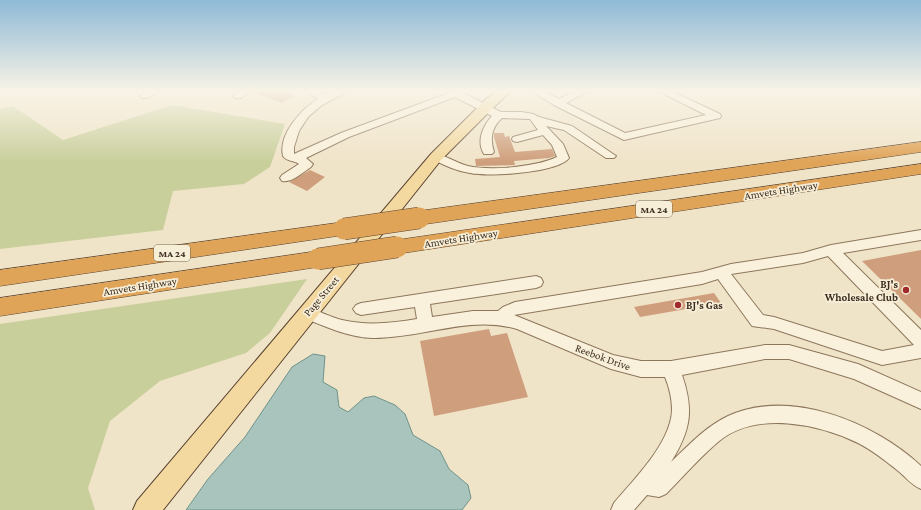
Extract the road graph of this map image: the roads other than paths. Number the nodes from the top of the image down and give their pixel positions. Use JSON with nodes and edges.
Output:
{"nodes":[{"id":1,"x":305,"y":114,"type":"edge"},
{"id":2,"x":398,"y":114,"type":"edge"},
{"id":3,"x":479,"y":114,"type":"edge"},
{"id":4,"x":579,"y":114,"type":"edge"},
{"id":5,"x":711,"y":114,"type":"edge"},
{"id":6,"x":499,"y":115,"type":"joint"},
{"id":7,"x":537,"y":120,"type":"junction"},
{"id":8,"x":546,"y":131,"type":"junction"},
{"id":9,"x":517,"y":139,"type":"dead end"},
{"id":10,"x":921,"y":147,"type":"edge"},
{"id":11,"x":488,"y":152,"type":"dead end"},
{"id":12,"x":610,"y":156,"type":"dead end"},
{"id":13,"x":436,"y":157,"type":"junction"},
{"id":14,"x":298,"y":158,"type":"junction"},
{"id":15,"x":921,"y":169,"type":"edge"},
{"id":16,"x":286,"y":178,"type":"dead end"},
{"id":17,"x":921,"y":235,"type":"edge"},
{"id":18,"x":831,"y":250,"type":"junction"},
{"id":19,"x":721,"y":272,"type":"junction"},
{"id":20,"x":0,"y":278,"type":"edge"},
{"id":21,"x":536,"y":282,"type":"dead end"},
{"id":22,"x":506,"y":286,"type":"junction"},
{"id":23,"x":421,"y":300,"type":"junction"},
{"id":24,"x":0,"y":307,"type":"edge"},
{"id":25,"x":360,"y":310,"type":"dead end"},
{"id":26,"x":307,"y":313,"type":"junction"},
{"id":27,"x":507,"y":313,"type":"junction"},
{"id":28,"x":426,"y":324,"type":"junction"},
{"id":29,"x":921,"y":341,"type":"edge"},
{"id":30,"x":921,"y":352,"type":"edge"},
{"id":31,"x":671,"y":370,"type":"junction"},
{"id":32,"x":921,"y":401,"type":"edge"},
{"id":33,"x":921,"y":479,"type":"edge"},
{"id":34,"x":642,"y":484,"type":"junction"},
{"id":35,"x":146,"y":510,"type":"edge"},
{"id":36,"x":621,"y":510,"type":"edge"}],
"edges":[{"from":1,"to":14,"type":"street"},
{"from":2,"to":14,"type":"street"},
{"from":3,"to":13,"type":"main road","name":"Page Street"},
{"from":4,"to":5,"type":"street"},
{"from":6,"to":7,"type":"street"},
{"from":6,"to":11,"type":"street"},
{"from":7,"to":8,"type":"street"},
{"from":7,"to":12,"type":"street"},
{"from":8,"to":9,"type":"street"},
{"from":8,"to":13,"type":"street"},
{"from":10,"to":20,"type":"highway","name":"Amvets Highway","number":"MA 24","bridge":true},
{"from":13,"to":26,"type":"main road","name":"Page Street"},
{"from":14,"to":16,"type":"street"},
{"from":15,"to":24,"type":"highway","name":"Amvets Highway","number":"MA 24","bridge":true},
{"from":17,"to":18,"type":"street"},
{"from":18,"to":19,"type":"street"},
{"from":18,"to":29,"type":"street"},
{"from":19,"to":27,"type":"street"},
{"from":19,"to":30,"type":"street"},
{"from":21,"to":22,"type":"street"},
{"from":22,"to":23,"type":"street"},
{"from":22,"to":27,"type":"street"},
{"from":23,"to":25,"type":"street"},
{"from":23,"to":28,"type":"street"},
{"from":26,"to":28,"type":"street","name":"Reebok Drive"},
{"from":26,"to":35,"type":"main road","name":"Page Street"},
{"from":27,"to":28,"type":"street","name":"Reebok Drive"},
{"from":27,"to":31,"type":"street","name":"Reebok Drive"},
{"from":31,"to":32,"type":"street","name":"Reebok Drive"},
{"from":31,"to":34,"type":"street"},
{"from":33,"to":34,"type":"street"},
{"from":34,"to":36,"type":"street"}]}
